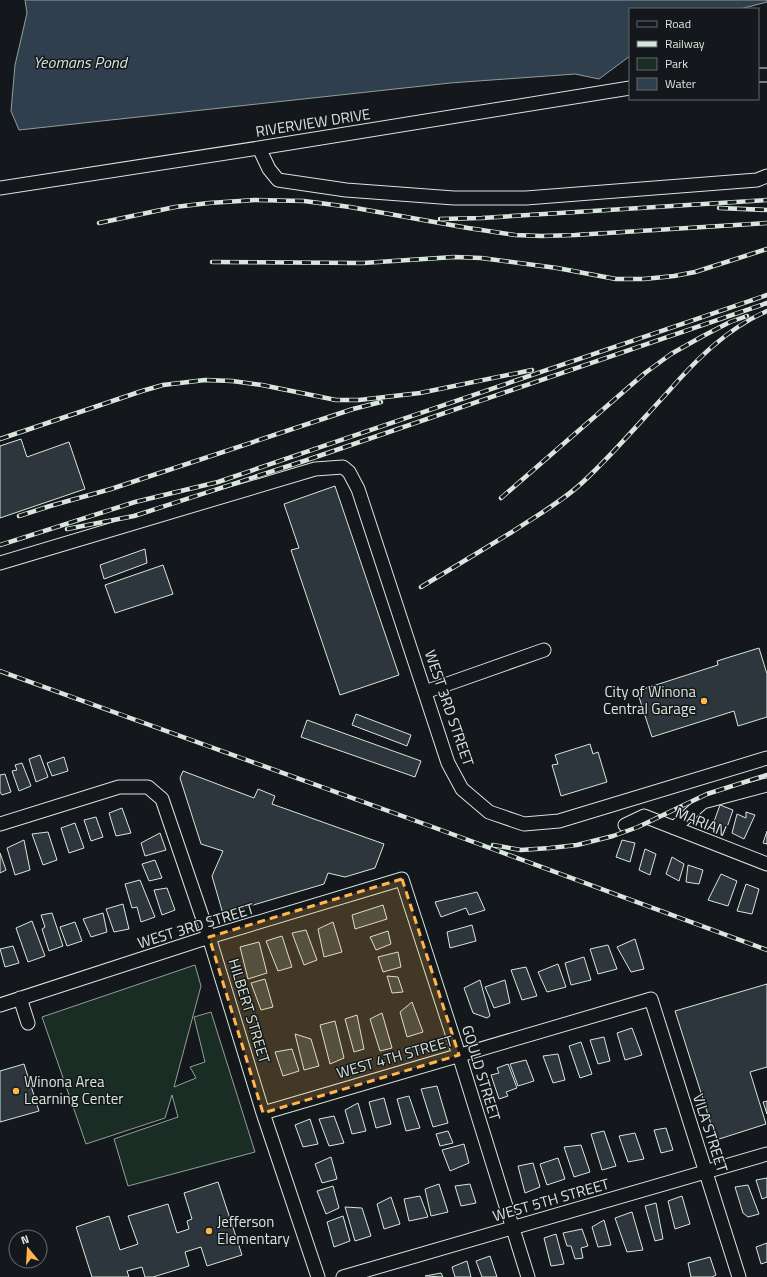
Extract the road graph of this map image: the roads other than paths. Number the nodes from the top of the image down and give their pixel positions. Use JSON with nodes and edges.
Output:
{"nodes":[{"id":1,"x":629,"y":88,"type":"edge"},
{"id":2,"x":259,"y":148,"type":"junction"},
{"id":3,"x":767,"y":176,"type":"edge"},
{"id":4,"x":0,"y":188,"type":"edge"},
{"id":5,"x":0,"y":563,"type":"edge"},
{"id":6,"x":544,"y":650,"type":"dead end"},
{"id":7,"x":425,"y":692,"type":"junction"},
{"id":8,"x":767,"y":758,"type":"edge"},
{"id":9,"x":767,"y":785,"type":"edge"},
{"id":10,"x":0,"y":824,"type":"edge"},
{"id":11,"x":625,"y":826,"type":"dead end"},
{"id":12,"x":674,"y":828,"type":"junction"},
{"id":13,"x":767,"y":864,"type":"edge"},
{"id":14,"x":402,"y":879,"type":"joint"},
{"id":15,"x":209,"y":938,"type":"junction"},
{"id":16,"x":20,"y":998,"type":"junction"},
{"id":17,"x":651,"y":999,"type":"joint"},
{"id":18,"x":0,"y":1005,"type":"edge"},
{"id":19,"x":28,"y":1023,"type":"dead end"},
{"id":20,"x":459,"y":1055,"type":"junction"},
{"id":21,"x":263,"y":1112,"type":"junction"},
{"id":22,"x":767,"y":1154,"type":"edge"},
{"id":23,"x":706,"y":1172,"type":"junction"},
{"id":24,"x":512,"y":1228,"type":"junction"},
{"id":25,"x":318,"y":1277,"type":"edge"},
{"id":26,"x":343,"y":1277,"type":"edge"},
{"id":27,"x":528,"y":1277,"type":"edge"},
{"id":28,"x":740,"y":1277,"type":"edge"}],
"edges":[{"from":1,"to":2,"type":"street","name":"RIVERVIEW DRIVE"},
{"from":2,"to":3,"type":"street"},
{"from":2,"to":4,"type":"street","name":"RIVERVIEW DRIVE"},
{"from":5,"to":7,"type":"street","name":"WEST 3RD STREET"},
{"from":6,"to":7,"type":"street"},
{"from":7,"to":8,"type":"street","name":"WEST 3RD STREET"},
{"from":9,"to":12,"type":"street"},
{"from":10,"to":15,"type":"street","name":"HILBERT STREET"},
{"from":11,"to":12,"type":"street","name":"MARIAN"},
{"from":12,"to":13,"type":"street","name":"MARIAN"},
{"from":14,"to":15,"type":"street","name":"WEST 3RD STREET"},
{"from":14,"to":20,"type":"street","name":"GOULD STREET"},
{"from":15,"to":16,"type":"street","name":"WEST 3RD STREET"},
{"from":15,"to":21,"type":"street","name":"HILBERT STREET"},
{"from":16,"to":18,"type":"street","name":"WEST 3RD STREET"},
{"from":16,"to":19,"type":"street"},
{"from":17,"to":20,"type":"street","name":"WEST 4TH STREET"},
{"from":17,"to":23,"type":"street","name":"VILA STREET"},
{"from":20,"to":21,"type":"street","name":"WEST 4TH STREET"},
{"from":20,"to":24,"type":"street","name":"GOULD STREET"},
{"from":21,"to":25,"type":"street","name":"HILBERT STREET"},
{"from":22,"to":23,"type":"street","name":"WEST 5TH STREET"},
{"from":23,"to":24,"type":"street","name":"WEST 5TH STREET"},
{"from":23,"to":28,"type":"street","name":"VILA STREET"},
{"from":24,"to":26,"type":"street","name":"WEST 5TH STREET"},
{"from":24,"to":27,"type":"street","name":"GOULD STREET"}]}
